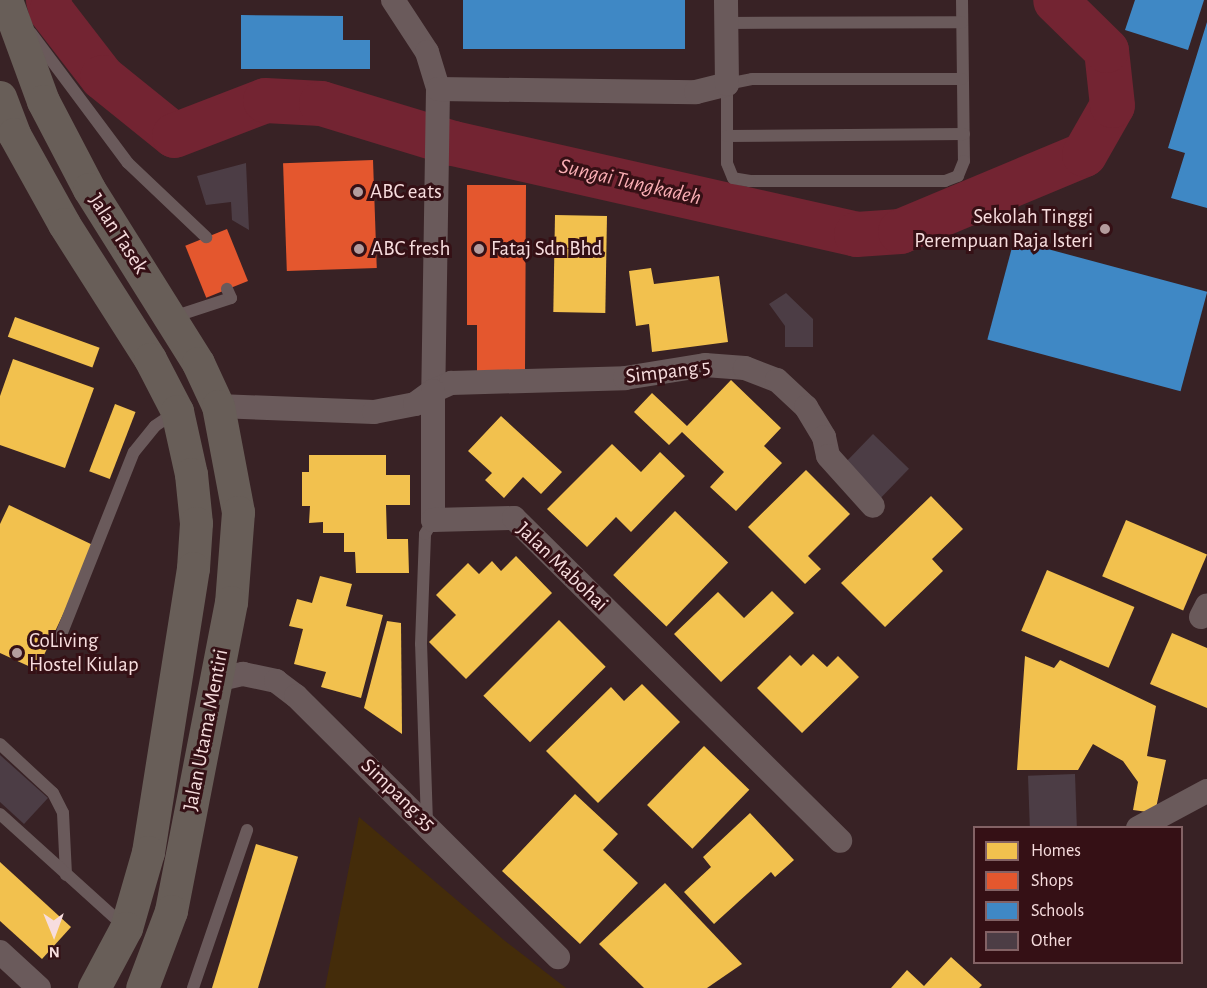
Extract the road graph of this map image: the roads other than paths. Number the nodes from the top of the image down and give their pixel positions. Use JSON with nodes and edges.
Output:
{"nodes":[{"id":1,"x":393,"y":0,"type":"edge"},
{"id":2,"x":962,"y":0,"type":"edge"},
{"id":3,"x":7,"y":1,"type":"edge"},
{"id":4,"x":726,"y":11,"type":"edge"},
{"id":5,"x":962,"y":22,"type":"junction"},
{"id":6,"x":962,"y":79,"type":"junction"},
{"id":7,"x":727,"y":84,"type":"junction"},
{"id":8,"x":0,"y":97,"type":"edge"},
{"id":9,"x":438,"y":101,"type":"junction"},
{"id":10,"x":964,"y":134,"type":"junction"},
{"id":11,"x":727,"y":136,"type":"junction"},
{"id":12,"x":206,"y":237,"type":"dead end"},
{"id":13,"x":227,"y":289,"type":"dead end"},
{"id":14,"x":173,"y":318,"type":"junction"},
{"id":15,"x":433,"y":391,"type":"junction"},
{"id":16,"x":218,"y":406,"type":"junction"},
{"id":17,"x":177,"y":411,"type":"junction"},
{"id":18,"x":232,"y":466,"type":"joint"},
{"id":19,"x":191,"y":474,"type":"joint"},
{"id":20,"x":873,"y":506,"type":"dead end"},
{"id":21,"x":433,"y":520,"type":"junction"},
{"id":22,"x":59,"y":640,"type":"dead end"},
{"id":23,"x":216,"y":680,"type":"junction"},
{"id":24,"x":0,"y":744,"type":"edge"},
{"id":25,"x":1207,"y":791,"type":"edge"},
{"id":26,"x":0,"y":814,"type":"edge"},
{"id":27,"x":427,"y":823,"type":"junction"},
{"id":28,"x":1142,"y":826,"type":"edge"},
{"id":29,"x":247,"y":830,"type":"dead end"},
{"id":30,"x":840,"y":841,"type":"dead end"},
{"id":31,"x":66,"y":875,"type":"junction"},
{"id":32,"x":126,"y":928,"type":"junction"},
{"id":33,"x":0,"y":952,"type":"edge"},
{"id":34,"x":558,"y":957,"type":"dead end"},
{"id":35,"x":39,"y":988,"type":"edge"},
{"id":36,"x":94,"y":988,"type":"edge"},
{"id":37,"x":142,"y":988,"type":"edge"},
{"id":38,"x":193,"y":988,"type":"edge"}],
"edges":[{"from":1,"to":9,"type":"street"},
{"from":2,"to":5,"type":"lane"},
{"from":3,"to":12,"type":"lane"},
{"from":3,"to":14,"type":"main road","name":"Jalan Tasek"},
{"from":4,"to":5,"type":"lane"},
{"from":4,"to":7,"type":"street"},
{"from":5,"to":6,"type":"lane"},
{"from":6,"to":7,"type":"lane"},
{"from":6,"to":10,"type":"lane"},
{"from":7,"to":9,"type":"street"},
{"from":7,"to":11,"type":"lane"},
{"from":8,"to":17,"type":"main road","name":"Jalan Tasek"},
{"from":9,"to":15,"type":"street"},
{"from":10,"to":11,"type":"lane"},
{"from":10,"to":11,"type":"lane"},
{"from":13,"to":14,"type":"lane"},
{"from":14,"to":16,"type":"main road","name":"Jalan Tasek"},
{"from":15,"to":16,"type":"street"},
{"from":15,"to":20,"type":"street","name":"Simpang 5"},
{"from":15,"to":21,"type":"street"},
{"from":16,"to":18,"type":"main road","name":"Jalan Tasek"},
{"from":17,"to":19,"type":"main road","name":"Jalan Tasek"},
{"from":17,"to":22,"type":"lane"},
{"from":18,"to":23,"type":"main road","name":"Jalan Utama Mentiri"},
{"from":19,"to":32,"type":"main road","name":"Jalan Utama Mentiri"},
{"from":21,"to":27,"type":"lane"},
{"from":21,"to":30,"type":"street","name":"Jalan Mabohai"},
{"from":23,"to":27,"type":"street","name":"Simpang 35"},
{"from":23,"to":37,"type":"main road","name":"Jalan Utama Mentiri"},
{"from":24,"to":31,"type":"lane"},
{"from":25,"to":28,"type":"street"},
{"from":26,"to":31,"type":"lane"},
{"from":27,"to":34,"type":"street","name":"Simpang 35"},
{"from":29,"to":38,"type":"lane"},
{"from":31,"to":32,"type":"lane"},
{"from":32,"to":36,"type":"main road","name":"Jalan Utama Mentiri"},
{"from":33,"to":35,"type":"street"}]}
